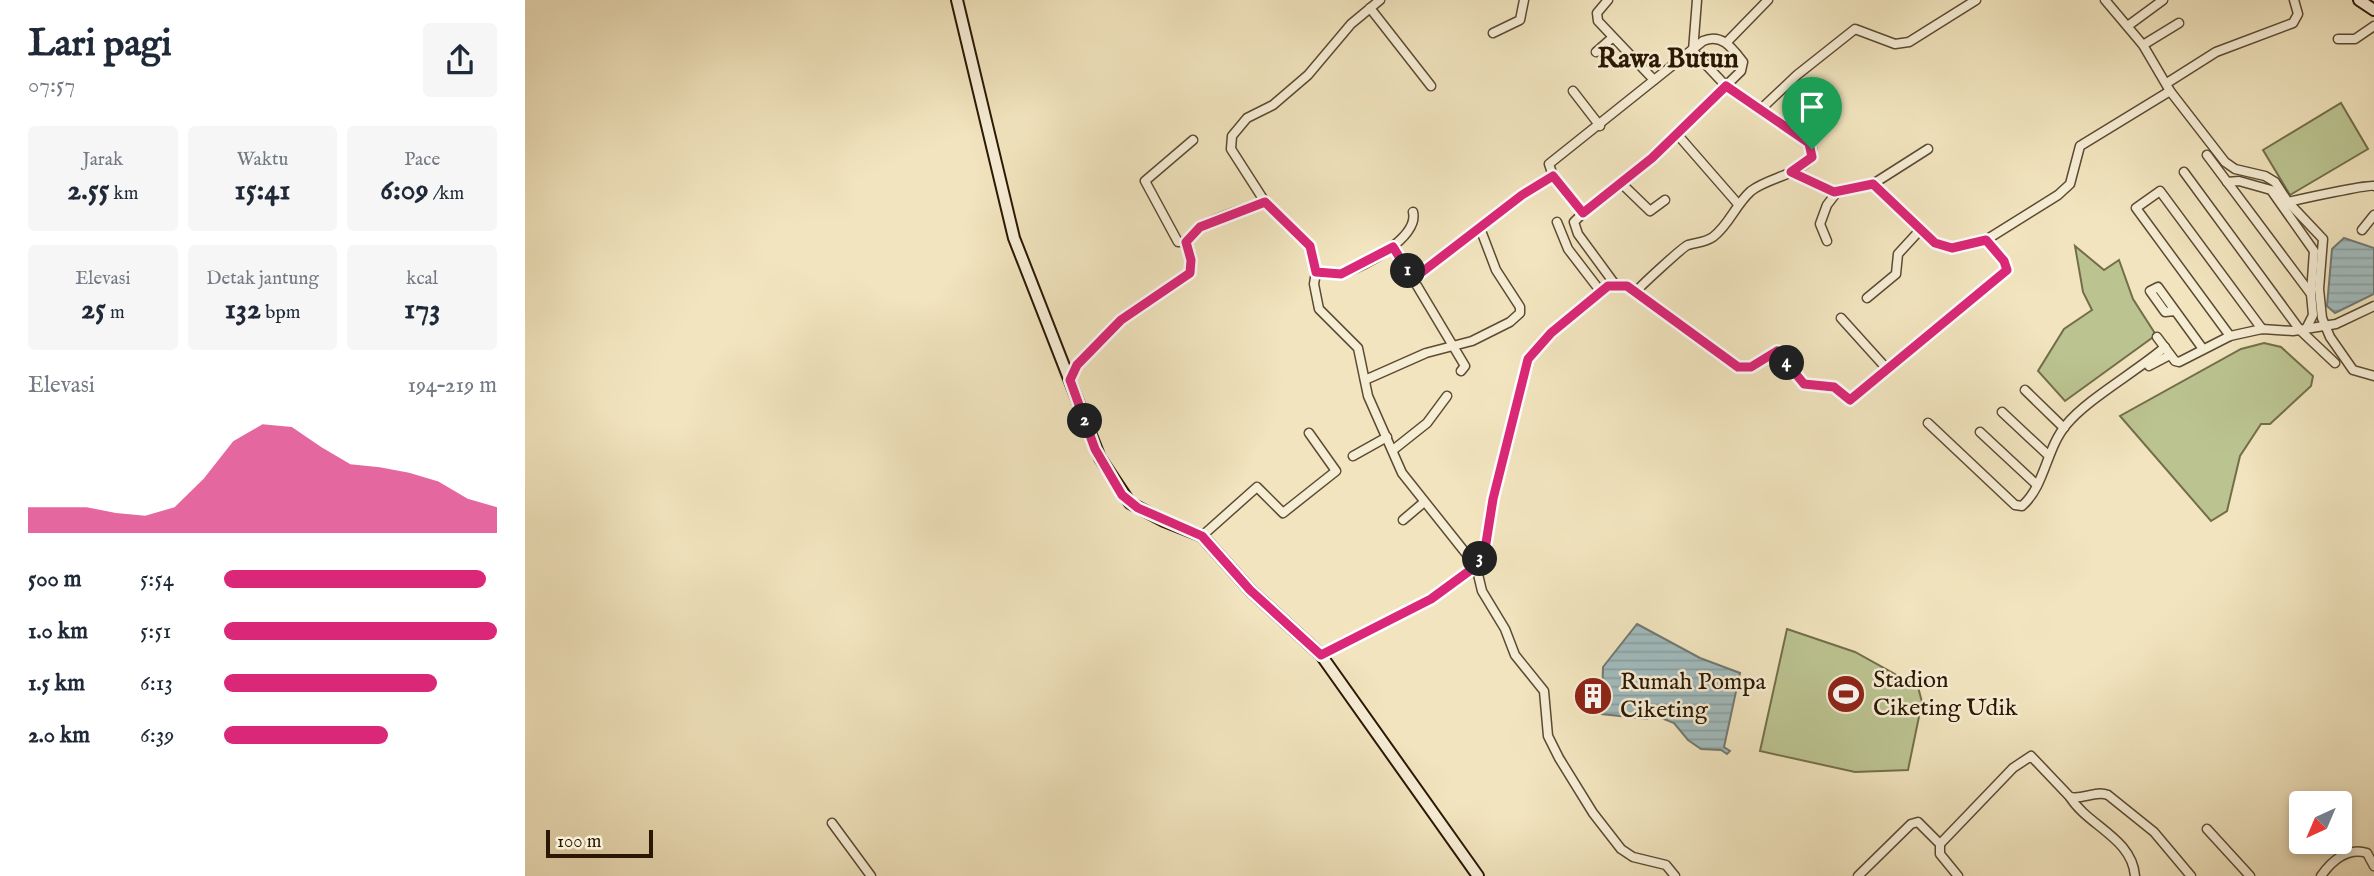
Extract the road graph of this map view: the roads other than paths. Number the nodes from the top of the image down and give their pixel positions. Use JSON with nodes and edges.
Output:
{"nodes":[{"id":1,"x":957,"y":0,"type":"edge"},
{"id":2,"x":1380,"y":0,"type":"edge"},
{"id":3,"x":1524,"y":0,"type":"edge"},
{"id":4,"x":1608,"y":0,"type":"edge"},
{"id":5,"x":1697,"y":0,"type":"edge"},
{"id":6,"x":1768,"y":0,"type":"edge"},
{"id":7,"x":1976,"y":0,"type":"edge"},
{"id":8,"x":2105,"y":0,"type":"edge"},
{"id":9,"x":2163,"y":0,"type":"edge"},
{"id":10,"x":2294,"y":0,"type":"edge"},
{"id":11,"x":2359,"y":0,"type":"edge"},
{"id":12,"x":1370,"y":8,"type":"junction"},
{"id":13,"x":2374,"y":10,"type":"edge"},
{"id":14,"x":2179,"y":23,"type":"dead end"},
{"id":15,"x":2129,"y":25,"type":"junction"},
{"id":16,"x":2374,"y":26,"type":"edge"},
{"id":17,"x":1493,"y":33,"type":"dead end"},
{"id":18,"x":1612,"y":38,"type":"junction"},
{"id":19,"x":2338,"y":39,"type":"dead end"},
{"id":20,"x":1727,"y":42,"type":"junction"},
{"id":21,"x":2144,"y":45,"type":"junction"},
{"id":22,"x":1693,"y":51,"type":"junction"},
{"id":23,"x":1597,"y":52,"type":"dead end"},
{"id":24,"x":1654,"y":80,"type":"junction"},
{"id":25,"x":1431,"y":86,"type":"dead end"},
{"id":26,"x":1726,"y":86,"type":"junction"},
{"id":27,"x":2169,"y":87,"type":"junction"},
{"id":28,"x":1573,"y":90,"type":"dead end"},
{"id":29,"x":1761,"y":109,"type":"junction"},
{"id":30,"x":1600,"y":125,"type":"junction"},
{"id":31,"x":1678,"y":134,"type":"junction"},
{"id":32,"x":1193,"y":140,"type":"dead end"},
{"id":33,"x":1928,"y":149,"type":"dead end"},
{"id":34,"x":2207,"y":155,"type":"dead end"},
{"id":35,"x":1791,"y":172,"type":"junction"},
{"id":36,"x":2184,"y":172,"type":"dead end"},
{"id":37,"x":1553,"y":176,"type":"junction"},
{"id":38,"x":2227,"y":182,"type":"junction"},
{"id":39,"x":1621,"y":183,"type":"junction"},
{"id":40,"x":1873,"y":184,"type":"junction"},
{"id":41,"x":2374,"y":186,"type":"edge"},
{"id":42,"x":1837,"y":192,"type":"junction"},
{"id":43,"x":1665,"y":200,"type":"dead end"},
{"id":44,"x":1265,"y":202,"type":"junction"},
{"id":45,"x":2288,"y":202,"type":"junction"},
{"id":46,"x":1738,"y":204,"type":"junction"},
{"id":47,"x":1413,"y":212,"type":"dead end"},
{"id":48,"x":1583,"y":213,"type":"junction"},
{"id":49,"x":2374,"y":215,"type":"edge"},
{"id":50,"x":1557,"y":222,"type":"dead end"},
{"id":51,"x":1481,"y":228,"type":"junction"},
{"id":52,"x":1921,"y":229,"type":"junction"},
{"id":53,"x":2362,"y":230,"type":"dead end"},
{"id":54,"x":1579,"y":234,"type":"junction"},
{"id":55,"x":1986,"y":240,"type":"junction"},
{"id":56,"x":1186,"y":242,"type":"junction"},
{"id":57,"x":1826,"y":242,"type":"dead end"},
{"id":58,"x":1567,"y":246,"type":"junction"},
{"id":59,"x":1393,"y":247,"type":"junction"},
{"id":60,"x":1316,"y":272,"type":"junction"},
{"id":61,"x":1413,"y":279,"type":"junction"},
{"id":62,"x":1614,"y":283,"type":"junction"},
{"id":63,"x":1601,"y":292,"type":"junction"},
{"id":64,"x":1636,"y":292,"type":"junction"},
{"id":65,"x":2311,"y":294,"type":"junction"},
{"id":66,"x":1867,"y":298,"type":"dead end"},
{"id":67,"x":2374,"y":306,"type":"edge"},
{"id":68,"x":2175,"y":311,"type":"dead end"},
{"id":69,"x":1841,"y":318,"type":"dead end"},
{"id":70,"x":2325,"y":327,"type":"junction"},
{"id":71,"x":2262,"y":330,"type":"junction"},
{"id":72,"x":2303,"y":330,"type":"junction"},
{"id":73,"x":2230,"y":336,"type":"junction"},
{"id":74,"x":2157,"y":337,"type":"dead end"},
{"id":75,"x":1455,"y":347,"type":"junction"},
{"id":76,"x":2165,"y":347,"type":"junction"},
{"id":77,"x":2203,"y":349,"type":"junction"},
{"id":78,"x":2173,"y":358,"type":"junction"},
{"id":79,"x":2335,"y":363,"type":"dead end"},
{"id":80,"x":1887,"y":369,"type":"junction"},
{"id":81,"x":1461,"y":371,"type":"dead end"},
{"id":82,"x":2137,"y":372,"type":"junction"},
{"id":83,"x":2374,"y":376,"type":"edge"},
{"id":84,"x":1070,"y":380,"type":"junction"},
{"id":85,"x":1365,"y":380,"type":"junction"},
{"id":86,"x":2025,"y":390,"type":"dead end"},
{"id":87,"x":1447,"y":396,"type":"dead end"},
{"id":88,"x":2002,"y":412,"type":"dead end"},
{"id":89,"x":1929,"y":424,"type":"dead end"},
{"id":90,"x":2064,"y":428,"type":"junction"},
{"id":91,"x":1980,"y":432,"type":"dead end"},
{"id":92,"x":1309,"y":433,"type":"dead end"},
{"id":93,"x":1387,"y":437,"type":"junction"},
{"id":94,"x":1393,"y":450,"type":"junction"},
{"id":95,"x":2048,"y":455,"type":"junction"},
{"id":96,"x":1353,"y":456,"type":"dead end"},
{"id":97,"x":2037,"y":485,"type":"junction"},
{"id":98,"x":1423,"y":503,"type":"junction"},
{"id":99,"x":1403,"y":520,"type":"dead end"},
{"id":100,"x":1202,"y":536,"type":"junction"},
{"id":101,"x":1476,"y":566,"type":"junction"},
{"id":102,"x":1321,"y":655,"type":"junction"},
{"id":103,"x":2070,"y":797,"type":"junction"},
{"id":104,"x":832,"y":823,"type":"dead end"},
{"id":105,"x":2207,"y":828,"type":"dead end"},
{"id":106,"x":1940,"y":844,"type":"junction"},
{"id":107,"x":2374,"y":866,"type":"edge"},
{"id":108,"x":871,"y":876,"type":"edge"},
{"id":109,"x":1478,"y":876,"type":"edge"},
{"id":110,"x":1675,"y":876,"type":"edge"},
{"id":111,"x":1858,"y":876,"type":"edge"},
{"id":112,"x":1958,"y":876,"type":"edge"},
{"id":113,"x":2135,"y":876,"type":"edge"},
{"id":114,"x":2191,"y":876,"type":"edge"},
{"id":115,"x":2250,"y":876,"type":"edge"},
{"id":116,"x":2321,"y":876,"type":"edge"}],
"edges":[{"from":1,"to":84,"type":"street"},
{"from":2,"to":12,"type":"street"},
{"from":3,"to":17,"type":"street"},
{"from":4,"to":18,"type":"street"},
{"from":5,"to":22,"type":"street"},
{"from":6,"to":20,"type":"street"},
{"from":7,"to":29,"type":"street"},
{"from":8,"to":15,"type":"street"},
{"from":9,"to":15,"type":"street"},
{"from":10,"to":27,"type":"street"},
{"from":11,"to":13,"type":"street"},
{"from":12,"to":25,"type":"street"},
{"from":12,"to":44,"type":"street"},
{"from":14,"to":21,"type":"street"},
{"from":15,"to":21,"type":"street"},
{"from":16,"to":19,"type":"street"},
{"from":18,"to":23,"type":"street"},
{"from":18,"to":24,"type":"street"},
{"from":20,"to":22,"type":"street"},
{"from":20,"to":26,"type":"street"},
{"from":21,"to":27,"type":"street"},
{"from":22,"to":24,"type":"street"},
{"from":22,"to":26,"type":"street"},
{"from":24,"to":30,"type":"street"},
{"from":26,"to":29,"type":"street"},
{"from":26,"to":31,"type":"street"},
{"from":27,"to":45,"type":"street"},
{"from":27,"to":55,"type":"street"},
{"from":28,"to":30,"type":"street"},
{"from":29,"to":35,"type":"street"},
{"from":30,"to":37,"type":"street"},
{"from":31,"to":39,"type":"street"},
{"from":31,"to":46,"type":"street"},
{"from":32,"to":56,"type":"street"},
{"from":33,"to":40,"type":"street"},
{"from":34,"to":38,"type":"street"},
{"from":35,"to":42,"type":"street"},
{"from":35,"to":46,"type":"street"},
{"from":36,"to":72,"type":"street"},
{"from":37,"to":48,"type":"street"},
{"from":37,"to":51,"type":"street"},
{"from":38,"to":65,"type":"street"},
{"from":38,"to":65,"type":"street"},
{"from":39,"to":43,"type":"street"},
{"from":39,"to":48,"type":"street"},
{"from":40,"to":42,"type":"street"},
{"from":40,"to":52,"type":"street"},
{"from":41,"to":45,"type":"street"},
{"from":42,"to":57,"type":"street"},
{"from":44,"to":56,"type":"street"},
{"from":44,"to":60,"type":"street"},
{"from":45,"to":70,"type":"street"},
{"from":46,"to":64,"type":"street"},
{"from":47,"to":59,"type":"street"},
{"from":48,"to":54,"type":"street"},
{"from":49,"to":53,"type":"street"},
{"from":50,"to":58,"type":"street"},
{"from":51,"to":61,"type":"street"},
{"from":51,"to":75,"type":"street"},
{"from":52,"to":55,"type":"street"},
{"from":52,"to":66,"type":"street"},
{"from":54,"to":58,"type":"street"},
{"from":54,"to":62,"type":"street"},
{"from":55,"to":80,"type":"street"},
{"from":56,"to":84,"type":"street"},
{"from":58,"to":63,"type":"street"},
{"from":59,"to":60,"type":"street"},
{"from":59,"to":61,"type":"street"},
{"from":60,"to":85,"type":"street"},
{"from":61,"to":75,"type":"street"},
{"from":62,"to":63,"type":"street"},
{"from":62,"to":64,"type":"street"},
{"from":63,"to":101,"type":"street"},
{"from":64,"to":80,"type":"street"},
{"from":65,"to":72,"type":"street"},
{"from":67,"to":70,"type":"street"},
{"from":68,"to":77,"type":"street"},
{"from":69,"to":80,"type":"street"},
{"from":70,"to":72,"type":"street"},
{"from":70,"to":83,"type":"street"},
{"from":71,"to":72,"type":"street"},
{"from":71,"to":73,"type":"street"},
{"from":71,"to":73,"type":"street"},
{"from":72,"to":79,"type":"street"},
{"from":73,"to":77,"type":"street"},
{"from":74,"to":76,"type":"street"},
{"from":75,"to":81,"type":"street"},
{"from":75,"to":85,"type":"street"},
{"from":76,"to":78,"type":"street"},
{"from":76,"to":82,"type":"street"},
{"from":77,"to":78,"type":"street"},
{"from":78,"to":82,"type":"street"},
{"from":82,"to":90,"type":"street"},
{"from":84,"to":100,"type":"street"},
{"from":85,"to":93,"type":"street"},
{"from":86,"to":90,"type":"street"},
{"from":87,"to":94,"type":"street"},
{"from":88,"to":95,"type":"street"},
{"from":89,"to":97,"type":"street"},
{"from":90,"to":95,"type":"street"},
{"from":91,"to":97,"type":"street"},
{"from":92,"to":100,"type":"street"},
{"from":93,"to":94,"type":"street"},
{"from":93,"to":96,"type":"street"},
{"from":94,"to":98,"type":"street"},
{"from":95,"to":97,"type":"street"},
{"from":98,"to":99,"type":"street"},
{"from":98,"to":101,"type":"street"},
{"from":100,"to":102,"type":"street"},
{"from":101,"to":102,"type":"street"},
{"from":101,"to":110,"type":"street"},
{"from":102,"to":109,"type":"street"},
{"from":103,"to":106,"type":"street"},
{"from":103,"to":113,"type":"street"},
{"from":103,"to":114,"type":"street"},
{"from":104,"to":108,"type":"street"},
{"from":105,"to":115,"type":"street"},
{"from":106,"to":111,"type":"street"},
{"from":106,"to":112,"type":"street"},
{"from":107,"to":116,"type":"street"}]}
